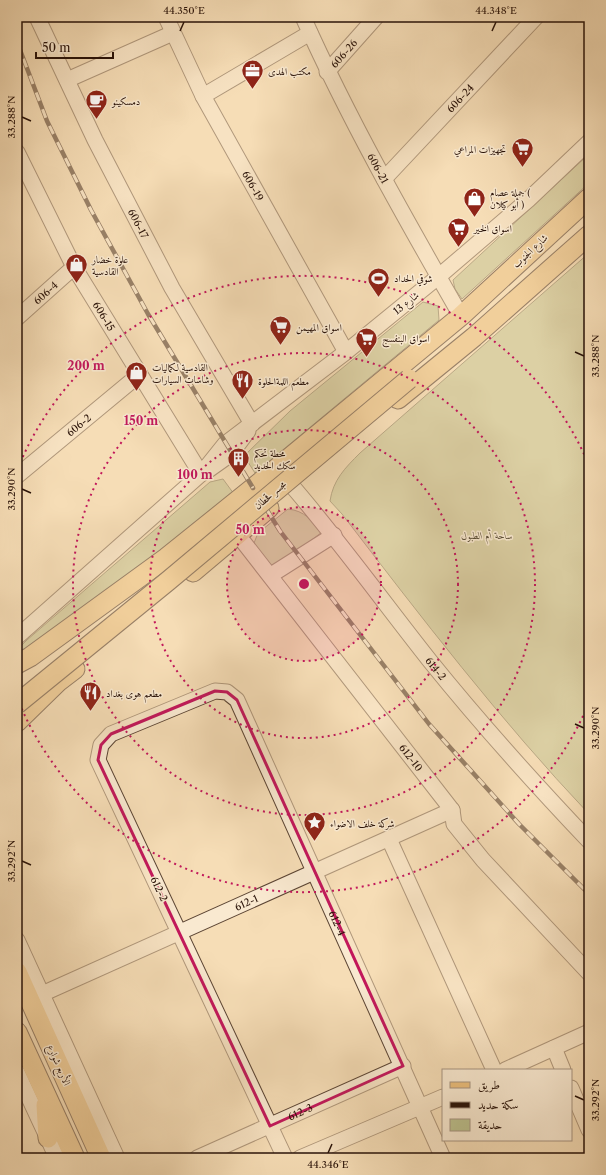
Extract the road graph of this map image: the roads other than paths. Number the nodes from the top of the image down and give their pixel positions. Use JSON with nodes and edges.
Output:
{"nodes":[{"id":1,"x":37,"y":17,"type":"edge"},
{"id":2,"x":166,"y":17,"type":"edge"},
{"id":3,"x":303,"y":17,"type":"edge"},
{"id":4,"x":376,"y":17,"type":"edge"},
{"id":5,"x":536,"y":17,"type":"edge"},
{"id":6,"x":174,"y":32,"type":"junction"},
{"id":7,"x":310,"y":33,"type":"junction"},
{"id":8,"x":327,"y":72,"type":"junction"},
{"id":9,"x":67,"y":80,"type":"junction"},
{"id":10,"x":203,"y":96,"type":"junction"},
{"id":11,"x":589,"y":142,"type":"edge"},
{"id":12,"x":17,"y":152,"type":"edge"},
{"id":13,"x":384,"y":179,"type":"junction"},
{"id":14,"x":589,"y":198,"type":"edge"},
{"id":15,"x":589,"y":235,"type":"edge"},
{"id":16,"x":74,"y":267,"type":"junction"},
{"id":17,"x":438,"y":277,"type":"junction"},
{"id":18,"x":466,"y":311,"type":"junction"},
{"id":19,"x":17,"y":318,"type":"edge"},
{"id":20,"x":490,"y":322,"type":"junction"},
{"id":21,"x":346,"y":352,"type":"junction"},
{"id":22,"x":140,"y":374,"type":"junction"},
{"id":23,"x":407,"y":376,"type":"junction"},
{"id":24,"x":252,"y":424,"type":"junction"},
{"id":25,"x":201,"y":474,"type":"junction"},
{"id":26,"x":17,"y":476,"type":"edge"},
{"id":27,"x":293,"y":487,"type":"junction"},
{"id":28,"x":238,"y":535,"type":"junction"},
{"id":29,"x":334,"y":535,"type":"junction"},
{"id":30,"x":271,"y":575,"type":"junction"},
{"id":31,"x":17,"y":637,"type":"edge"},
{"id":32,"x":17,"y":664,"type":"edge"},
{"id":33,"x":17,"y":690,"type":"edge"},
{"id":34,"x":227,"y":692,"type":"joint"},
{"id":35,"x":17,"y":704,"type":"edge"},
{"id":36,"x":17,"y":722,"type":"edge"},
{"id":37,"x":452,"y":810,"type":"junction"},
{"id":38,"x":389,"y":839,"type":"junction"},
{"id":39,"x":589,"y":841,"type":"edge"},
{"id":40,"x":315,"y":873,"type":"junction"},
{"id":41,"x":180,"y":934,"type":"junction"},
{"id":42,"x":17,"y":940,"type":"edge"},
{"id":43,"x":17,"y":972,"type":"edge"},
{"id":44,"x":589,"y":973,"type":"edge"},
{"id":45,"x":42,"y":994,"type":"junction"},
{"id":46,"x":17,"y":1032,"type":"edge"},
{"id":47,"x":589,"y":1032,"type":"edge"},
{"id":48,"x":554,"y":1048,"type":"junction"},
{"id":49,"x":402,"y":1066,"type":"junction"},
{"id":50,"x":494,"y":1069,"type":"edge"},
{"id":51,"x":507,"y":1069,"type":"edge"},
{"id":52,"x":564,"y":1069,"type":"edge"},
{"id":53,"x":17,"y":1072,"type":"edge"},
{"id":54,"x":572,"y":1090,"type":"edge"},
{"id":55,"x":46,"y":1093,"type":"junction"},
{"id":56,"x":442,"y":1097,"type":"edge"},
{"id":57,"x":90,"y":1100,"type":"junction"},
{"id":58,"x":421,"y":1107,"type":"junction"},
{"id":59,"x":87,"y":1125,"type":"junction"},
{"id":60,"x":270,"y":1126,"type":"junction"},
{"id":61,"x":589,"y":1130,"type":"edge"},
{"id":62,"x":48,"y":1138,"type":"junction"},
{"id":63,"x":57,"y":1158,"type":"edge"},
{"id":64,"x":75,"y":1158,"type":"edge"},
{"id":65,"x":101,"y":1158,"type":"edge"},
{"id":66,"x":117,"y":1158,"type":"edge"},
{"id":67,"x":197,"y":1158,"type":"edge"},
{"id":68,"x":285,"y":1158,"type":"edge"},
{"id":69,"x":300,"y":1158,"type":"edge"},
{"id":70,"x":443,"y":1158,"type":"edge"}],
"edges":[{"from":1,"to":9,"type":"street","name":"606-17"},
{"from":2,"to":6,"type":"street","name":"606-19"},
{"from":3,"to":7,"type":"street","name":"606-21"},
{"from":4,"to":8,"type":"street","name":"606-26"},
{"from":5,"to":13,"type":"street","name":"606-24"},
{"from":6,"to":9,"type":"street"},
{"from":6,"to":10,"type":"street","name":"606-19"},
{"from":7,"to":8,"type":"street","name":"606-21"},
{"from":7,"to":10,"type":"street"},
{"from":8,"to":13,"type":"street","name":"606-21"},
{"from":9,"to":24,"type":"street","name":"606-17"},
{"from":10,"to":21,"type":"street","name":"606-19"},
{"from":11,"to":17,"type":"street","name":"شارع 13"},
{"from":12,"to":16,"type":"street","name":"606-15"},
{"from":13,"to":17,"type":"street","name":"606-21"},
{"from":14,"to":18,"type":"main road","name":"شارع الجنوب"},
{"from":15,"to":20,"type":"main road"},
{"from":16,"to":19,"type":"street","name":"606-4"},
{"from":16,"to":22,"type":"street","name":"606-15"},
{"from":17,"to":18,"type":"street","name":"606-21"},
{"from":17,"to":21,"type":"street","name":"شارع 13"},
{"from":18,"to":23,"type":"main road","name":"مجسر قحطان"},
{"from":18,"to":32,"type":"main road"},
{"from":20,"to":23,"type":"main road","name":"مجسر قحطان"},
{"from":20,"to":27,"type":"main road"},
{"from":21,"to":24,"type":"street","name":"شارع 13"},
{"from":22,"to":25,"type":"street","name":"606-15"},
{"from":22,"to":26,"type":"street","name":"606-2"},
{"from":23,"to":33,"type":"main road","name":"مجسر قحطان"},
{"from":23,"to":35,"type":"main road","name":"مجسر قحطان","bridge":true},
{"from":24,"to":25,"type":"street"},
{"from":25,"to":31,"type":"street"},
{"from":27,"to":28,"type":"main road"},
{"from":27,"to":29,"type":"street","name":"614-2"},
{"from":28,"to":30,"type":"street","name":"612-10"},
{"from":28,"to":36,"type":"main road"},
{"from":29,"to":30,"type":"street"},
{"from":29,"to":39,"type":"street","name":"614-2"},
{"from":30,"to":37,"type":"street","name":"612-10"},
{"from":34,"to":40,"type":"street","name":"612-4"},
{"from":34,"to":41,"type":"street","name":"612-2"},
{"from":37,"to":38,"type":"street","name":"612-1"},
{"from":37,"to":44,"type":"street","name":"612-10"},
{"from":38,"to":40,"type":"street","name":"612-1"},
{"from":38,"to":50,"type":"street"},
{"from":40,"to":41,"type":"street","name":"612-1"},
{"from":40,"to":49,"type":"street","name":"612-4"},
{"from":41,"to":45,"type":"street","name":"612-1"},
{"from":41,"to":60,"type":"street","name":"612-2"},
{"from":42,"to":45,"type":"street"},
{"from":43,"to":59,"type":"main road","name":"الأربع شوارع"},
{"from":45,"to":57,"type":"street"},
{"from":46,"to":55,"type":"main road"},
{"from":47,"to":48,"type":"street"},
{"from":48,"to":51,"type":"street"},
{"from":48,"to":52,"type":"street"},
{"from":49,"to":58,"type":"street","name":"612-4"},
{"from":49,"to":60,"type":"street","name":"612-3"},
{"from":53,"to":62,"type":"street"},
{"from":54,"to":61,"type":"street"},
{"from":55,"to":62,"type":"main road"},
{"from":55,"to":64,"type":"main road"},
{"from":56,"to":58,"type":"street"},
{"from":57,"to":59,"type":"main road"},
{"from":57,"to":66,"type":"street"},
{"from":58,"to":69,"type":"street"},
{"from":58,"to":70,"type":"street","name":"612-4"},
{"from":59,"to":65,"type":"main road","name":"الأربع شوارع"},
{"from":60,"to":67,"type":"street","name":"612-3"},
{"from":60,"to":68,"type":"street","name":"612-2"},
{"from":62,"to":63,"type":"street"}]}
